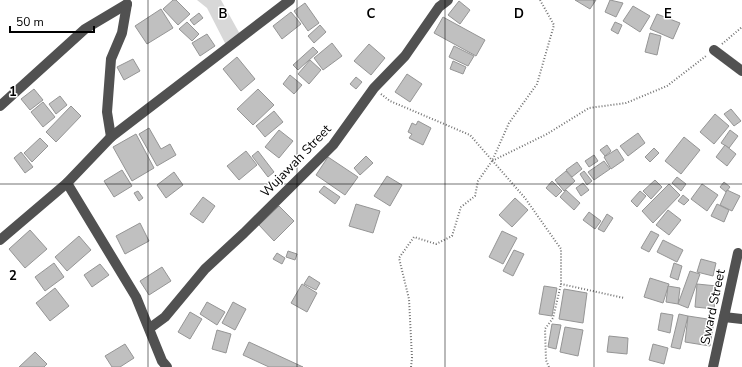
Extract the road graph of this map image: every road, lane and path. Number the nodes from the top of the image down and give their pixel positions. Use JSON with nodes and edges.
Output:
{"nodes":[{"id":1,"x":290,"y":0,"type":"edge"},
{"id":2,"x":448,"y":0,"type":"edge"},
{"id":3,"x":540,"y":0,"type":"edge"},
{"id":4,"x":742,"y":27,"type":"edge"},
{"id":5,"x":714,"y":50,"type":"junction"},
{"id":6,"x":742,"y":72,"type":"edge"},
{"id":7,"x":374,"y":88,"type":"junction"},
{"id":8,"x":0,"y":106,"type":"edge"},
{"id":9,"x":110,"y":136,"type":"junction"},
{"id":10,"x":492,"y":161,"type":"junction"},
{"id":11,"x":67,"y":183,"type":"junction"},
{"id":12,"x":0,"y":240,"type":"edge"},
{"id":13,"x":738,"y":253,"type":"dead end"},
{"id":14,"x":561,"y":284,"type":"junction"},
{"id":15,"x":624,"y":298,"type":"dead end"},
{"id":16,"x":724,"y":317,"type":"junction"},
{"id":17,"x":742,"y":319,"type":"edge"},
{"id":18,"x":150,"y":328,"type":"junction"},
{"id":19,"x":163,"y":365,"type":"edge"},
{"id":20,"x":411,"y":367,"type":"edge"},
{"id":21,"x":549,"y":367,"type":"edge"},
{"id":22,"x":713,"y":367,"type":"edge"}],
"edges":[{"from":1,"to":9,"type":"street"},
{"from":2,"to":7,"type":"street","name":"Wujawah Street"},
{"from":3,"to":10,"type":"path"},
{"from":4,"to":5,"type":"path"},
{"from":5,"to":6,"type":"street"},
{"from":5,"to":10,"type":"path"},
{"from":7,"to":10,"type":"path"},
{"from":7,"to":18,"type":"street","name":"Wujawah Street"},
{"from":8,"to":9,"type":"street"},
{"from":9,"to":11,"type":"street"},
{"from":10,"to":14,"type":"path"},
{"from":10,"to":20,"type":"path"},
{"from":11,"to":12,"type":"street"},
{"from":11,"to":18,"type":"street"},
{"from":13,"to":16,"type":"street","name":"Sward Street"},
{"from":14,"to":15,"type":"path"},
{"from":14,"to":21,"type":"path"},
{"from":16,"to":17,"type":"street"},
{"from":16,"to":22,"type":"street","name":"Sward Street"},
{"from":18,"to":19,"type":"street"}]}
